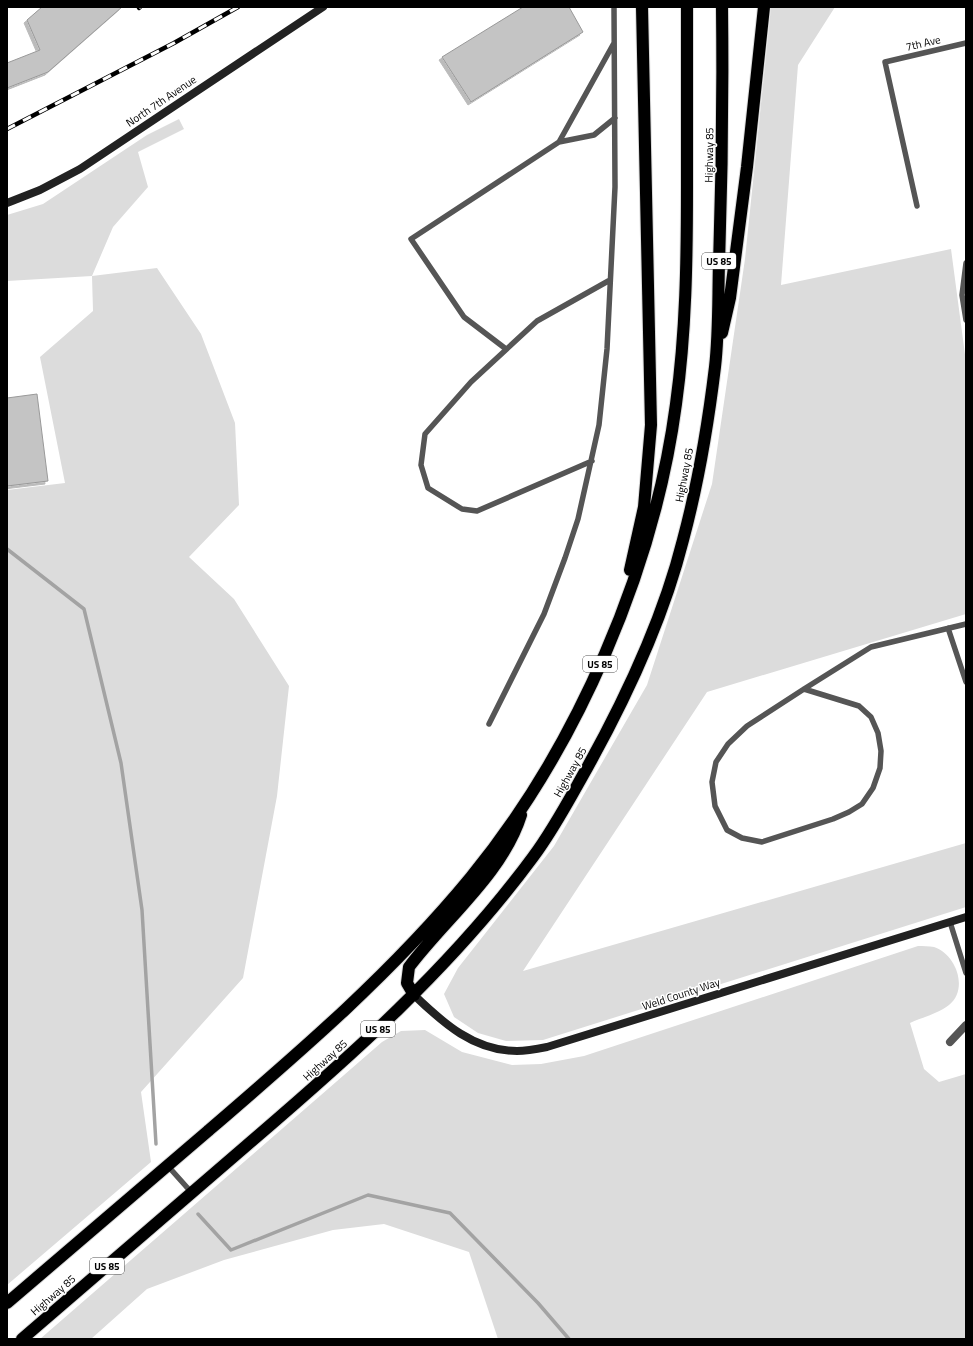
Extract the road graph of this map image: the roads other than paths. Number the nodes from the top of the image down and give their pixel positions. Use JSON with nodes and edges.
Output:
{"nodes":[{"id":1,"x":323,"y":7,"type":"edge"},
{"id":2,"x":614,"y":7,"type":"edge"},
{"id":3,"x":642,"y":7,"type":"edge"},
{"id":4,"x":687,"y":7,"type":"edge"},
{"id":5,"x":722,"y":7,"type":"edge"},
{"id":6,"x":764,"y":7,"type":"edge"},
{"id":7,"x":614,"y":43,"type":"junction"},
{"id":8,"x":966,"y":43,"type":"edge"},
{"id":9,"x":615,"y":118,"type":"junction"},
{"id":10,"x":559,"y":142,"type":"junction"},
{"id":11,"x":7,"y":203,"type":"edge"},
{"id":12,"x":917,"y":206,"type":"dead end"},
{"id":13,"x":966,"y":263,"type":"edge"},
{"id":14,"x":610,"y":280,"type":"junction"},
{"id":15,"x":966,"y":320,"type":"edge"},
{"id":16,"x":506,"y":349,"type":"junction"},
{"id":17,"x":715,"y":364,"type":"junction"},
{"id":18,"x":592,"y":461,"type":"junction"},
{"id":19,"x":628,"y":597,"type":"junction"},
{"id":20,"x":966,"y":624,"type":"edge"},
{"id":21,"x":948,"y":628,"type":"junction"},
{"id":22,"x":966,"y":682,"type":"edge"},
{"id":23,"x":804,"y":689,"type":"junction"},
{"id":24,"x":489,"y":724,"type":"dead end"},
{"id":25,"x":525,"y":802,"type":"junction"},
{"id":26,"x":966,"y":917,"type":"edge"},
{"id":27,"x":950,"y":922,"type":"junction"},
{"id":28,"x":966,"y":973,"type":"edge"},
{"id":29,"x":414,"y":995,"type":"junction"},
{"id":30,"x":966,"y":1025,"type":"edge"},
{"id":31,"x":950,"y":1042,"type":"dead end"},
{"id":32,"x":167,"y":1165,"type":"junction"},
{"id":33,"x":192,"y":1193,"type":"junction"},
{"id":34,"x":7,"y":1303,"type":"edge"},
{"id":35,"x":22,"y":1339,"type":"edge"}],
"edges":[{"from":1,"to":11,"type":"street","name":"North 7th Avenue"},
{"from":2,"to":7,"type":"lane"},
{"from":3,"to":19,"type":"highway"},
{"from":4,"to":19,"type":"highway","name":"Highway 85","number":"US 85"},
{"from":5,"to":17,"type":"highway","name":"Highway 85","number":"US 85"},
{"from":6,"to":17,"type":"highway"},
{"from":7,"to":9,"type":"lane"},
{"from":7,"to":10,"type":"lane"},
{"from":8,"to":12,"type":"lane","name":"7th Ave"},
{"from":9,"to":10,"type":"lane"},
{"from":9,"to":14,"type":"lane"},
{"from":10,"to":16,"type":"lane"},
{"from":13,"to":15,"type":"lane"},
{"from":14,"to":16,"type":"lane"},
{"from":14,"to":18,"type":"lane"},
{"from":16,"to":18,"type":"lane"},
{"from":17,"to":29,"type":"highway","name":"Highway 85","number":"US 85"},
{"from":18,"to":24,"type":"lane"},
{"from":19,"to":25,"type":"highway","name":"Highway 85","number":"US 85"},
{"from":20,"to":21,"type":"lane"},
{"from":21,"to":22,"type":"lane"},
{"from":21,"to":23,"type":"lane"},
{"from":23,"to":23,"type":"lane"},
{"from":25,"to":29,"type":"highway"},
{"from":25,"to":32,"type":"highway","name":"Highway 85","number":"US 85"},
{"from":26,"to":27,"type":"street","name":"Weld County Way"},
{"from":27,"to":28,"type":"lane"},
{"from":27,"to":29,"type":"street","name":"Weld County Way"},
{"from":29,"to":33,"type":"highway","name":"Highway 85","number":"US 85"},
{"from":30,"to":31,"type":"street"},
{"from":32,"to":33,"type":"lane"},
{"from":32,"to":34,"type":"highway","name":"Highway 85","number":"US 85"},
{"from":33,"to":35,"type":"highway","name":"Highway 85","number":"US 85"}]}
